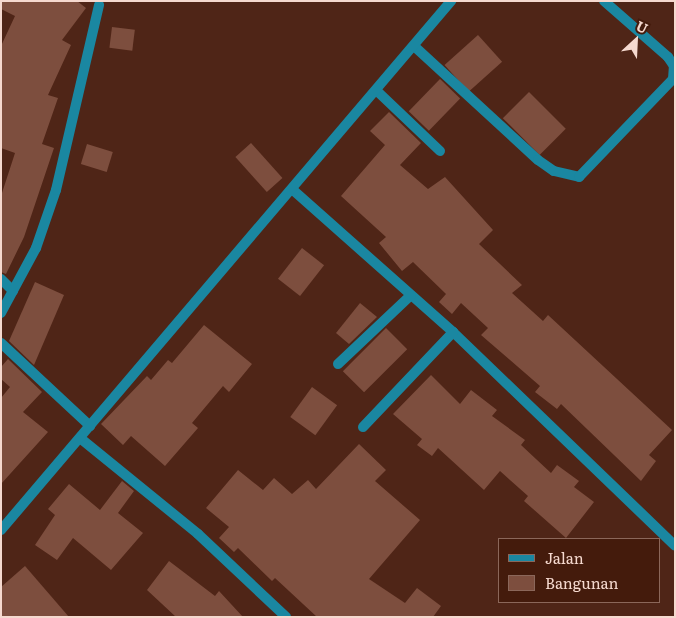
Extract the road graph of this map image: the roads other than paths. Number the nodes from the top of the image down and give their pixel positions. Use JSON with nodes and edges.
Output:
{"nodes":[{"id":1,"x":451,"y":1,"type":"edge"},
{"id":2,"x":604,"y":1,"type":"edge"},
{"id":3,"x":99,"y":5,"type":"dead end"},
{"id":4,"x":414,"y":46,"type":"junction"},
{"id":5,"x":377,"y":90,"type":"junction"},
{"id":6,"x":440,"y":151,"type":"dead end"},
{"id":7,"x":294,"y":190,"type":"junction"},
{"id":8,"x":1,"y":279,"type":"edge"},
{"id":9,"x":13,"y":291,"type":"junction"},
{"id":10,"x":411,"y":295,"type":"junction"},
{"id":11,"x":1,"y":313,"type":"edge"},
{"id":12,"x":453,"y":332,"type":"junction"},
{"id":13,"x":1,"y":343,"type":"edge"},
{"id":14,"x":338,"y":364,"type":"dead end"},
{"id":15,"x":90,"y":426,"type":"junction"},
{"id":16,"x":363,"y":427,"type":"dead end"},
{"id":17,"x":80,"y":438,"type":"junction"},
{"id":18,"x":1,"y":530,"type":"edge"},
{"id":19,"x":675,"y":546,"type":"edge"},
{"id":20,"x":286,"y":617,"type":"edge"}],
"edges":[{"from":1,"to":4,"type":"street"},
{"from":2,"to":4,"type":"street"},
{"from":3,"to":9,"type":"street"},
{"from":4,"to":5,"type":"street"},
{"from":5,"to":6,"type":"street"},
{"from":5,"to":7,"type":"street"},
{"from":7,"to":10,"type":"street"},
{"from":7,"to":15,"type":"street"},
{"from":8,"to":9,"type":"street"},
{"from":9,"to":11,"type":"street"},
{"from":10,"to":12,"type":"street"},
{"from":10,"to":14,"type":"street"},
{"from":12,"to":16,"type":"street"},
{"from":12,"to":19,"type":"street"},
{"from":13,"to":15,"type":"street"},
{"from":15,"to":17,"type":"street"},
{"from":17,"to":18,"type":"street"},
{"from":17,"to":20,"type":"street"}]}
